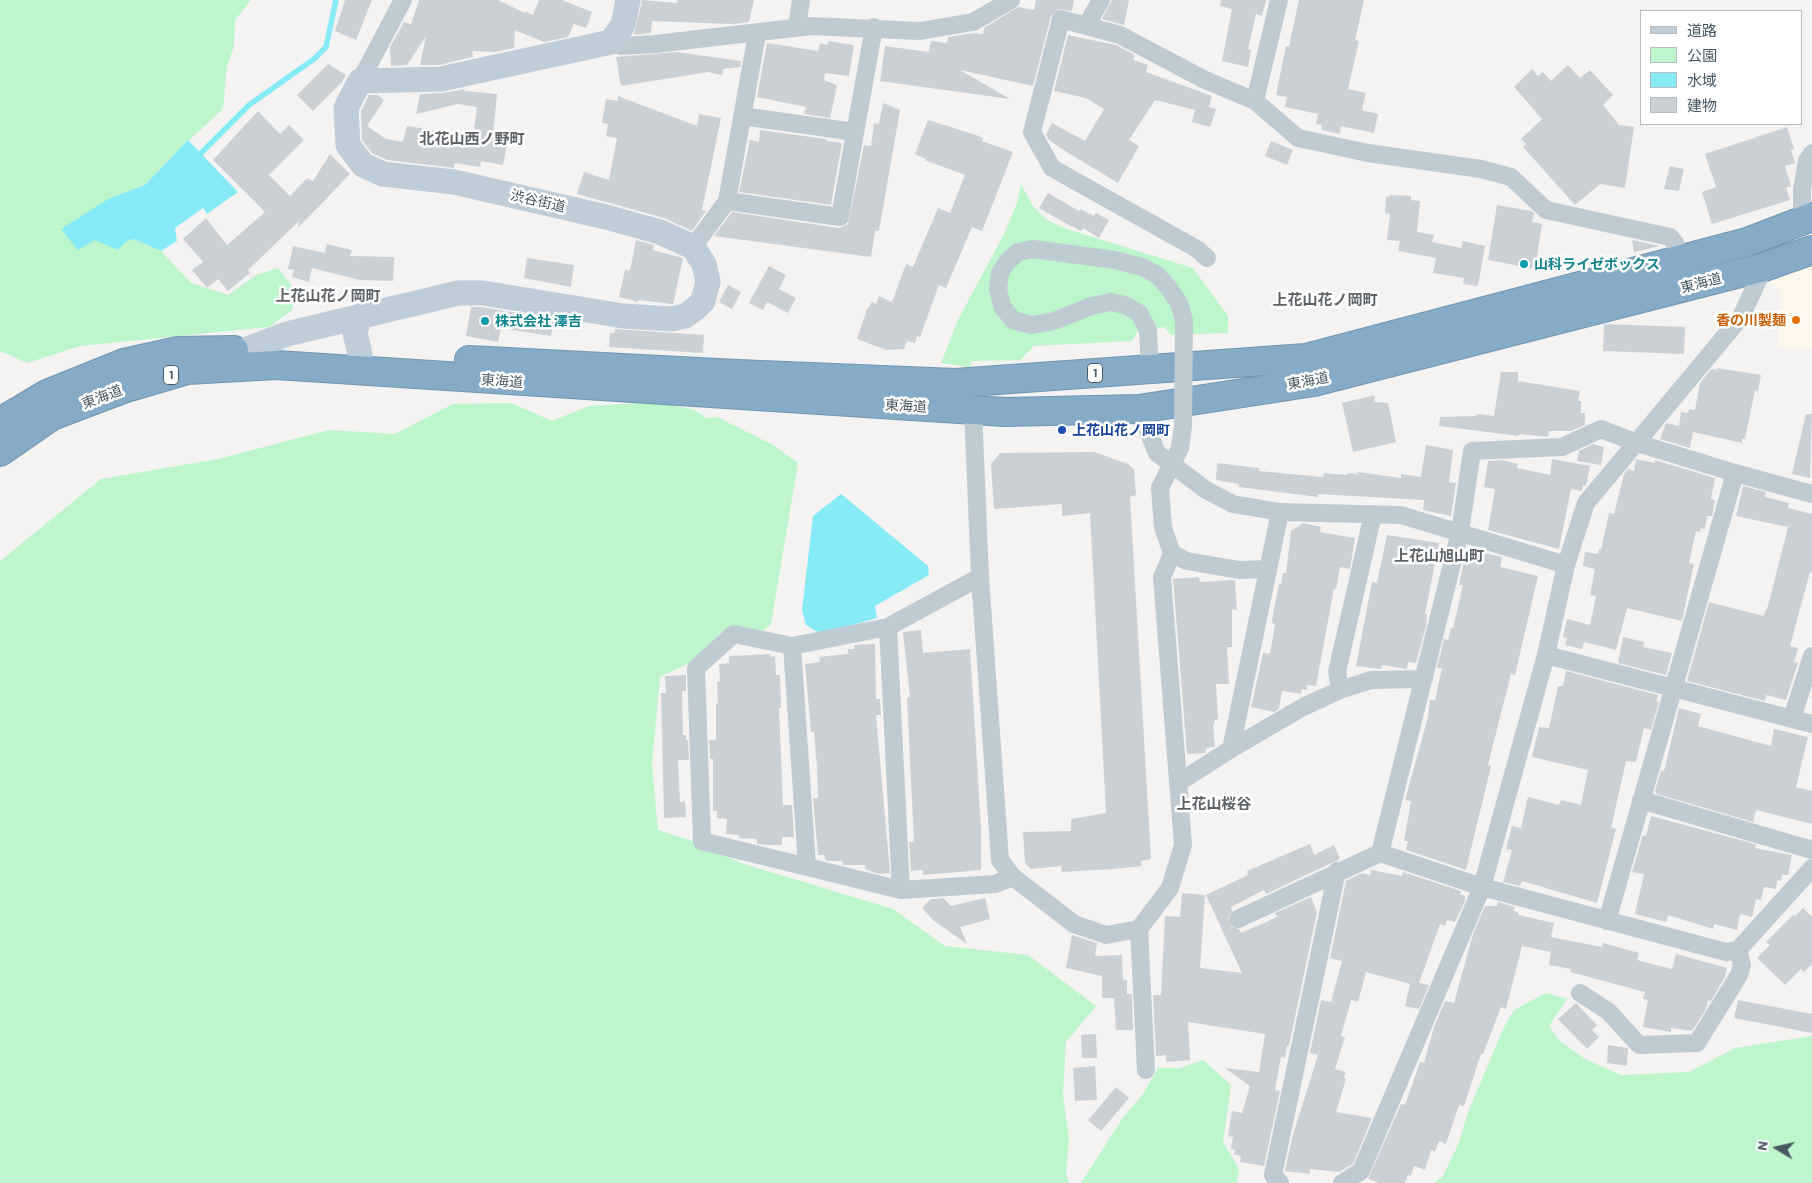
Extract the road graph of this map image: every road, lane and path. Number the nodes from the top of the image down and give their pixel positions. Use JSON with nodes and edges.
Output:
{"nodes":[{"id":1,"x":403,"y":0,"type":"edge"},
{"id":2,"x":628,"y":0,"type":"edge"},
{"id":3,"x":801,"y":0,"type":"edge"},
{"id":4,"x":1011,"y":0,"type":"edge"},
{"id":5,"x":1101,"y":0,"type":"edge"},
{"id":6,"x":1279,"y":0,"type":"edge"},
{"id":7,"x":1086,"y":26,"type":"junction"},
{"id":8,"x":798,"y":27,"type":"junction"},
{"id":9,"x":874,"y":28,"type":"junction"},
{"id":10,"x":757,"y":34,"type":"junction"},
{"id":11,"x":611,"y":42,"type":"junction"},
{"id":12,"x":360,"y":81,"type":"junction"},
{"id":13,"x":1255,"y":102,"type":"junction"},
{"id":14,"x":742,"y":116,"type":"junction"},
{"id":15,"x":855,"y":132,"type":"junction"},
{"id":16,"x":1812,"y":153,"type":"edge"},
{"id":17,"x":727,"y":201,"type":"junction"},
{"id":18,"x":1807,"y":219,"type":"edge"},
{"id":19,"x":693,"y":247,"type":"junction"},
{"id":20,"x":1812,"y":250,"type":"edge"},
{"id":21,"x":1207,"y":258,"type":"dead end"},
{"id":22,"x":1679,"y":260,"type":"junction"},
{"id":23,"x":1764,"y":266,"type":"junction"},
{"id":24,"x":360,"y":316,"type":"junction"},
{"id":25,"x":245,"y":350,"type":"junction"},
{"id":26,"x":360,"y":354,"type":"junction"},
{"id":27,"x":1150,"y":370,"type":"junction"},
{"id":28,"x":974,"y":409,"type":"junction"},
{"id":29,"x":1139,"y":409,"type":"junction"},
{"id":30,"x":0,"y":422,"type":"edge"},
{"id":31,"x":1637,"y":443,"type":"junction"},
{"id":32,"x":0,"y":452,"type":"edge"},
{"id":33,"x":1735,"y":474,"type":"junction"},
{"id":34,"x":1812,"y":494,"type":"edge"},
{"id":35,"x":1280,"y":512,"type":"junction"},
{"id":36,"x":1373,"y":514,"type":"junction"},
{"id":37,"x":1460,"y":532,"type":"junction"},
{"id":38,"x":1172,"y":554,"type":"junction"},
{"id":39,"x":1566,"y":565,"type":"junction"},
{"id":40,"x":1268,"y":569,"type":"junction"},
{"id":41,"x":980,"y":576,"type":"junction"},
{"id":42,"x":888,"y":627,"type":"junction"},
{"id":43,"x":792,"y":646,"type":"junction"},
{"id":44,"x":1546,"y":655,"type":"junction"},
{"id":45,"x":1812,"y":656,"type":"edge"},
{"id":46,"x":1424,"y":679,"type":"junction"},
{"id":47,"x":1673,"y":687,"type":"junction"},
{"id":48,"x":1340,"y":690,"type":"junction"},
{"id":49,"x":1792,"y":718,"type":"junction"},
{"id":50,"x":1812,"y":724,"type":"edge"},
{"id":51,"x":1231,"y":748,"type":"junction"},
{"id":52,"x":1178,"y":783,"type":"junction"},
{"id":53,"x":1641,"y":800,"type":"junction"},
{"id":54,"x":1812,"y":850,"type":"edge"},
{"id":55,"x":1380,"y":853,"type":"junction"},
{"id":56,"x":806,"y":866,"type":"junction"},
{"id":57,"x":1812,"y":868,"type":"edge"},
{"id":58,"x":1337,"y":871,"type":"junction"},
{"id":59,"x":1013,"y":877,"type":"junction"},
{"id":60,"x":1482,"y":887,"type":"junction"},
{"id":61,"x":901,"y":890,"type":"junction"},
{"id":62,"x":1238,"y":919,"type":"dead end"},
{"id":63,"x":1607,"y":921,"type":"junction"},
{"id":64,"x":1139,"y":929,"type":"junction"},
{"id":65,"x":1738,"y":950,"type":"junction"},
{"id":66,"x":1580,"y":994,"type":"dead end"},
{"id":67,"x":1146,"y":1070,"type":"dead end"},
{"id":68,"x":1280,"y":1183,"type":"edge"},
{"id":69,"x":1342,"y":1183,"type":"edge"}],
"edges":[{"from":1,"to":12,"type":"street"},
{"from":2,"to":11,"type":"main road"},
{"from":3,"to":8,"type":"street"},
{"from":4,"to":9,"type":"street"},
{"from":5,"to":7,"type":"street"},
{"from":6,"to":13,"type":"street"},
{"from":7,"to":13,"type":"street"},
{"from":7,"to":21,"type":"street"},
{"from":8,"to":9,"type":"street"},
{"from":8,"to":10,"type":"street"},
{"from":9,"to":15,"type":"street"},
{"from":10,"to":11,"type":"street"},
{"from":10,"to":14,"type":"street"},
{"from":11,"to":12,"type":"main road"},
{"from":12,"to":19,"type":"main road","name":"渋谷街道"},
{"from":13,"to":22,"type":"street"},
{"from":14,"to":15,"type":"street"},
{"from":14,"to":17,"type":"street"},
{"from":15,"to":17,"type":"street"},
{"from":16,"to":18,"type":"street"},
{"from":17,"to":19,"type":"street"},
{"from":18,"to":22,"type":"highway","name":"東海道","number":"1"},
{"from":19,"to":24,"type":"main road"},
{"from":20,"to":23,"type":"highway","name":"東海道","number":"1"},
{"from":22,"to":27,"type":"highway","name":"東海道","number":"1"},
{"from":23,"to":29,"type":"highway","name":"東海道","number":"1"},
{"from":23,"to":31,"type":"street"},
{"from":24,"to":25,"type":"main road"},
{"from":24,"to":26,"type":"main road"},
{"from":25,"to":26,"type":"highway","name":"東海道","number":"1"},
{"from":25,"to":30,"type":"highway","name":"東海道","number":"1"},
{"from":26,"to":27,"type":"highway","name":"東海道","number":"1"},
{"from":27,"to":38,"type":"street","bridge":true},
{"from":28,"to":29,"type":"highway","name":"東海道","number":"1"},
{"from":28,"to":32,"type":"highway","name":"東海道","number":"1"},
{"from":28,"to":41,"type":"street"},
{"from":29,"to":35,"type":"street"},
{"from":31,"to":33,"type":"street"},
{"from":31,"to":37,"type":"street"},
{"from":31,"to":39,"type":"street"},
{"from":33,"to":34,"type":"street"},
{"from":33,"to":47,"type":"street"},
{"from":35,"to":36,"type":"street"},
{"from":35,"to":40,"type":"street"},
{"from":36,"to":37,"type":"street"},
{"from":36,"to":48,"type":"street"},
{"from":37,"to":39,"type":"street"},
{"from":37,"to":46,"type":"street"},
{"from":38,"to":40,"type":"street"},
{"from":38,"to":52,"type":"street"},
{"from":39,"to":44,"type":"street"},
{"from":40,"to":51,"type":"street"},
{"from":41,"to":42,"type":"street"},
{"from":41,"to":59,"type":"street"},
{"from":42,"to":43,"type":"street"},
{"from":42,"to":61,"type":"street"},
{"from":43,"to":56,"type":"street"},
{"from":43,"to":56,"type":"street"},
{"from":44,"to":47,"type":"street"},
{"from":44,"to":60,"type":"street"},
{"from":45,"to":49,"type":"street"},
{"from":46,"to":48,"type":"street"},
{"from":46,"to":55,"type":"street"},
{"from":47,"to":49,"type":"street"},
{"from":47,"to":53,"type":"street"},
{"from":48,"to":51,"type":"street"},
{"from":49,"to":50,"type":"street"},
{"from":51,"to":52,"type":"street"},
{"from":52,"to":64,"type":"street"},
{"from":53,"to":54,"type":"street"},
{"from":53,"to":63,"type":"street"},
{"from":55,"to":58,"type":"street"},
{"from":55,"to":60,"type":"street"},
{"from":56,"to":61,"type":"street"},
{"from":57,"to":65,"type":"street"},
{"from":58,"to":62,"type":"street"},
{"from":58,"to":68,"type":"street"},
{"from":59,"to":61,"type":"street"},
{"from":59,"to":64,"type":"street"},
{"from":60,"to":63,"type":"street"},
{"from":60,"to":69,"type":"street"},
{"from":63,"to":65,"type":"street"},
{"from":64,"to":67,"type":"street"},
{"from":65,"to":66,"type":"street"}]}
